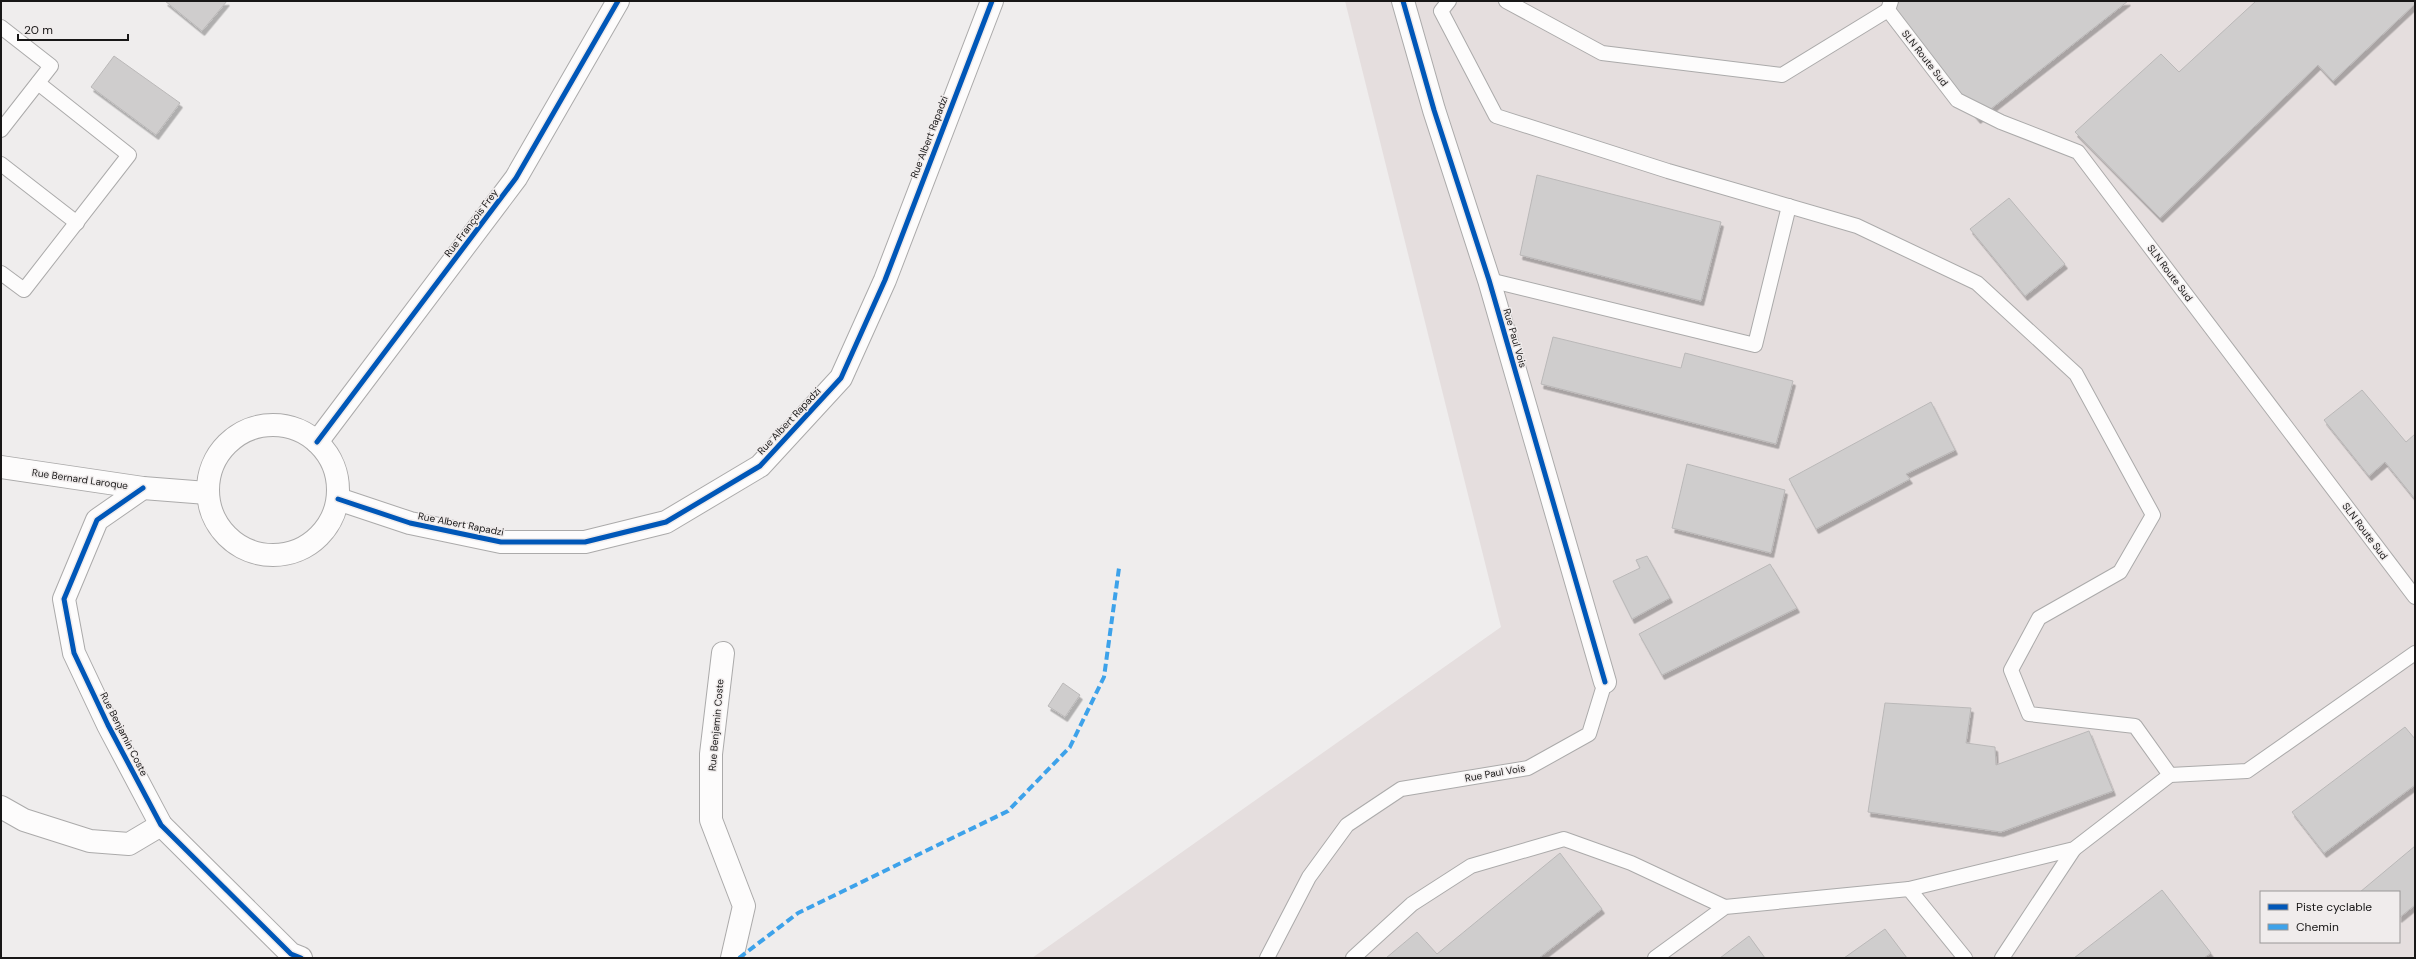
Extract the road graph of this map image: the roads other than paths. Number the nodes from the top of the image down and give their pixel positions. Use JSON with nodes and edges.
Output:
{"nodes":[{"id":1,"x":618,"y":1,"type":"edge"},
{"id":2,"x":992,"y":1,"type":"edge"},
{"id":3,"x":1403,"y":1,"type":"edge"},
{"id":4,"x":1449,"y":1,"type":"edge"},
{"id":5,"x":1506,"y":1,"type":"edge"},
{"id":6,"x":1889,"y":6,"type":"edge"},
{"id":7,"x":1,"y":27,"type":"edge"},
{"id":8,"x":38,"y":83,"type":"junction"},
{"id":9,"x":1,"y":130,"type":"edge"},
{"id":10,"x":1,"y":164,"type":"edge"},
{"id":11,"x":1789,"y":206,"type":"junction"},
{"id":12,"x":77,"y":223,"type":"junction"},
{"id":13,"x":1,"y":273,"type":"edge"},
{"id":14,"x":1489,"y":280,"type":"junction"},
{"id":15,"x":317,"y":442,"type":"junction"},
{"id":16,"x":1,"y":467,"type":"edge"},
{"id":17,"x":143,"y":488,"type":"junction"},
{"id":18,"x":207,"y":493,"type":"junction"},
{"id":19,"x":338,"y":499,"type":"junction"},
{"id":20,"x":2415,"y":597,"type":"edge"},
{"id":21,"x":723,"y":653,"type":"dead end"},
{"id":22,"x":2415,"y":653,"type":"edge"},
{"id":23,"x":1605,"y":682,"type":"joint"},
{"id":24,"x":2170,"y":775,"type":"junction"},
{"id":25,"x":1,"y":807,"type":"edge"},
{"id":26,"x":161,"y":825,"type":"junction"},
{"id":27,"x":2074,"y":849,"type":"junction"},
{"id":28,"x":1909,"y":889,"type":"junction"},
{"id":29,"x":1725,"y":907,"type":"junction"},
{"id":30,"x":301,"y":958,"type":"edge"},
{"id":31,"x":732,"y":958,"type":"edge"},
{"id":32,"x":1267,"y":958,"type":"edge"},
{"id":33,"x":1353,"y":958,"type":"edge"},
{"id":34,"x":1655,"y":958,"type":"edge"},
{"id":35,"x":1965,"y":958,"type":"edge"},
{"id":36,"x":2002,"y":958,"type":"edge"}],
"edges":[{"from":1,"to":15,"type":"street","name":"Rue François Frey"},
{"from":2,"to":19,"type":"street","name":"Rue Albert Rapadzi"},
{"from":3,"to":14,"type":"street","name":"Rue Paul Vois"},
{"from":4,"to":11,"type":"lane"},
{"from":5,"to":6,"type":"lane"},
{"from":6,"to":20,"type":"lane","name":"SLN Route Sud"},
{"from":7,"to":8,"type":"lane"},
{"from":8,"to":9,"type":"lane"},
{"from":8,"to":12,"type":"lane"},
{"from":10,"to":12,"type":"lane"},
{"from":11,"to":14,"type":"lane"},
{"from":11,"to":24,"type":"lane"},
{"from":12,"to":13,"type":"lane"},
{"from":14,"to":23,"type":"street","name":"Rue Paul Vois"},
{"from":15,"to":18,"type":"street"},
{"from":15,"to":19,"type":"street"},
{"from":16,"to":17,"type":"street","name":"Rue Bernard Laroque"},
{"from":17,"to":18,"type":"street","name":"Rue Bernard Laroque"},
{"from":17,"to":26,"type":"street","name":"Rue Benjamin Coste"},
{"from":18,"to":19,"type":"street"},
{"from":21,"to":31,"type":"street","name":"Rue Benjamin Coste"},
{"from":22,"to":24,"type":"lane"},
{"from":23,"to":32,"type":"lane","name":"Rue Paul Vois"},
{"from":24,"to":27,"type":"lane"},
{"from":25,"to":26,"type":"street"},
{"from":26,"to":30,"type":"street","name":"Rue Benjamin Coste"},
{"from":27,"to":28,"type":"lane"},
{"from":27,"to":36,"type":"lane"},
{"from":28,"to":29,"type":"lane"},
{"from":28,"to":35,"type":"lane"},
{"from":29,"to":33,"type":"lane"},
{"from":29,"to":34,"type":"lane"}]}
